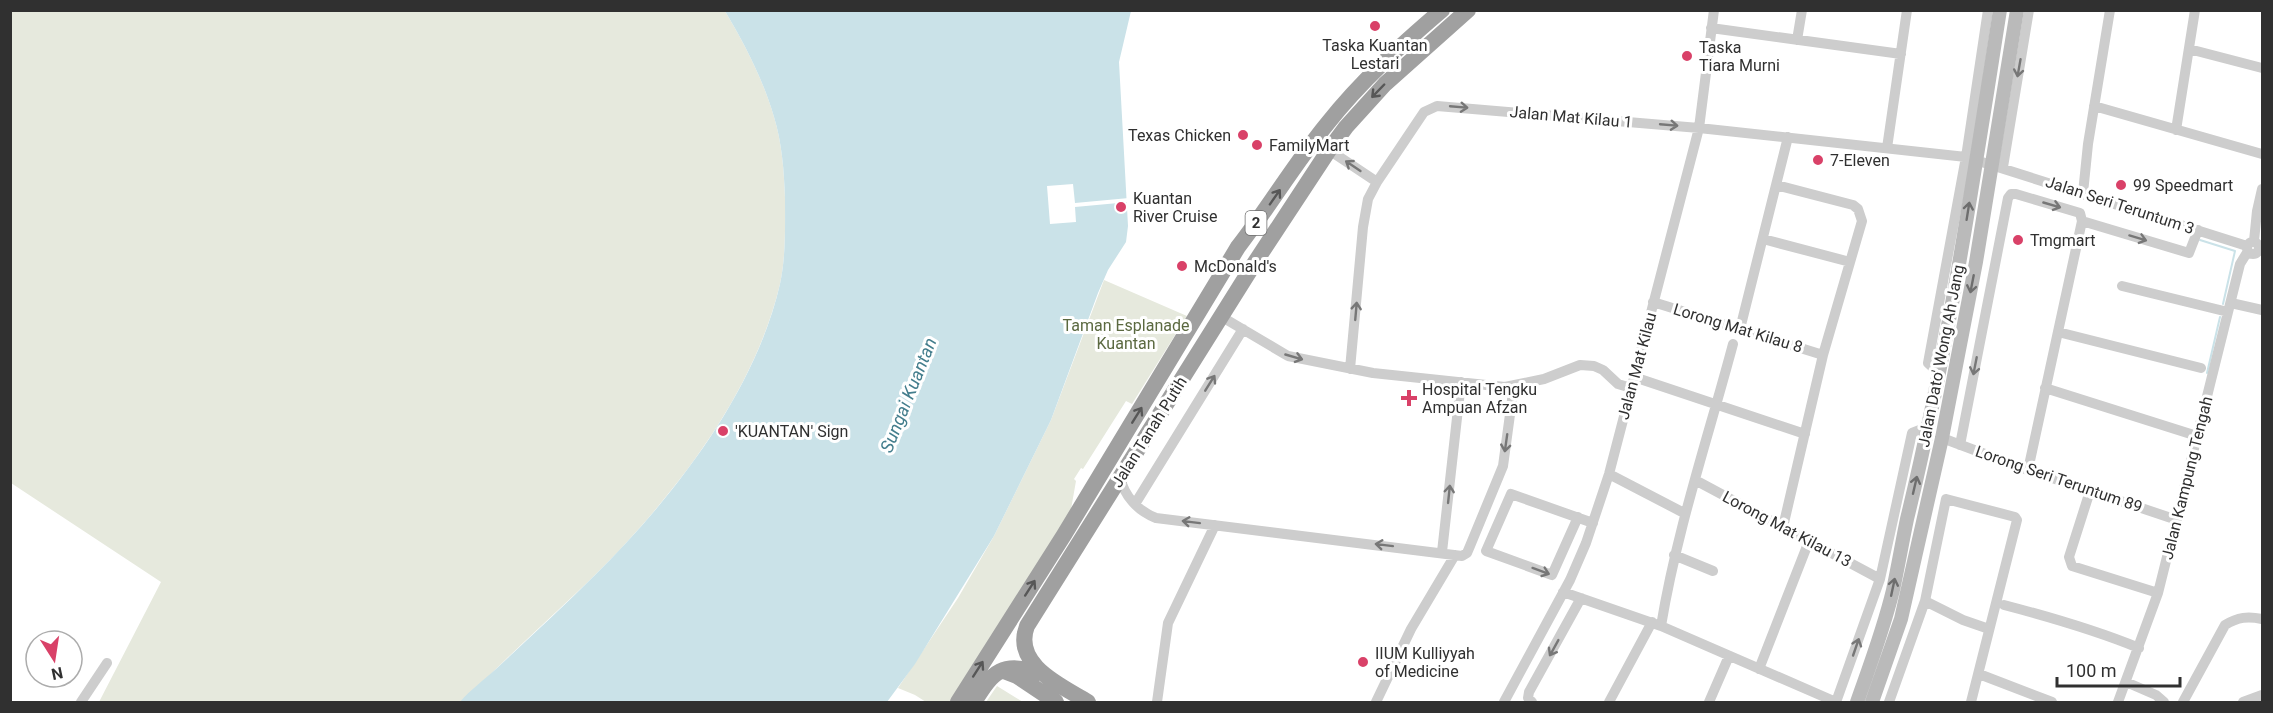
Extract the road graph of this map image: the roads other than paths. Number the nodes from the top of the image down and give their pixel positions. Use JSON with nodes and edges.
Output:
{"nodes":[{"id":1,"x":1442,"y":10,"type":"edge"},
{"id":2,"x":1468,"y":10,"type":"edge"},
{"id":3,"x":1714,"y":10,"type":"edge"},
{"id":4,"x":1802,"y":10,"type":"edge"},
{"id":5,"x":1907,"y":10,"type":"edge"},
{"id":6,"x":1988,"y":10,"type":"edge"},
{"id":7,"x":2000,"y":10,"type":"edge"},
{"id":8,"x":2017,"y":10,"type":"edge"},
{"id":9,"x":2029,"y":10,"type":"edge"},
{"id":10,"x":2110,"y":10,"type":"edge"},
{"id":11,"x":2195,"y":10,"type":"edge"},
{"id":12,"x":1712,"y":28,"type":"junction"},
{"id":13,"x":1797,"y":40,"type":"junction"},
{"id":14,"x":2189,"y":49,"type":"junction"},
{"id":15,"x":1901,"y":54,"type":"junction"},
{"id":16,"x":2262,"y":68,"type":"edge"},
{"id":17,"x":2094,"y":106,"type":"junction"},
{"id":18,"x":1699,"y":128,"type":"junction"},
{"id":19,"x":2176,"y":130,"type":"junction"},
{"id":20,"x":1788,"y":137,"type":"junction"},
{"id":21,"x":1887,"y":148,"type":"junction"},
{"id":22,"x":1329,"y":150,"type":"junction"},
{"id":23,"x":2262,"y":154,"type":"edge"},
{"id":24,"x":1971,"y":158,"type":"junction"},
{"id":25,"x":1997,"y":166,"type":"junction"},
{"id":26,"x":1377,"y":182,"type":"junction"},
{"id":27,"x":1776,"y":185,"type":"junction"},
{"id":28,"x":2262,"y":189,"type":"edge"},
{"id":29,"x":2083,"y":193,"type":"junction"},
{"id":30,"x":2260,"y":212,"type":"edge"},
{"id":31,"x":2082,"y":221,"type":"junction"},
{"id":32,"x":2198,"y":230,"type":"junction"},
{"id":33,"x":1763,"y":239,"type":"junction"},
{"id":34,"x":2254,"y":249,"type":"edge"},
{"id":35,"x":1850,"y":262,"type":"junction"},
{"id":36,"x":1976,"y":262,"type":"junction"},
{"id":37,"x":1254,"y":264,"type":"junction"},
{"id":38,"x":1994,"y":267,"type":"junction"},
{"id":39,"x":1243,"y":282,"type":"junction"},
{"id":40,"x":2122,"y":286,"type":"dead end"},
{"id":41,"x":1213,"y":291,"type":"junction"},
{"id":42,"x":1653,"y":302,"type":"junction"},
{"id":43,"x":2229,"y":308,"type":"junction"},
{"id":44,"x":2262,"y":310,"type":"edge"},
{"id":45,"x":1222,"y":317,"type":"junction"},
{"id":46,"x":1240,"y":328,"type":"junction"},
{"id":47,"x":1740,"y":329,"type":"junction"},
{"id":48,"x":2058,"y":332,"type":"junction"},
{"id":49,"x":1733,"y":344,"type":"dead end"},
{"id":50,"x":1823,"y":355,"type":"junction"},
{"id":51,"x":2201,"y":368,"type":"dead end"},
{"id":52,"x":1350,"y":369,"type":"junction"},
{"id":53,"x":1461,"y":382,"type":"junction"},
{"id":54,"x":1632,"y":382,"type":"junction"},
{"id":55,"x":1514,"y":385,"type":"junction"},
{"id":56,"x":2045,"y":388,"type":"junction"},
{"id":57,"x":1717,"y":405,"type":"junction"},
{"id":58,"x":1930,"y":426,"type":"junction"},
{"id":59,"x":1805,"y":434,"type":"junction"},
{"id":60,"x":2197,"y":436,"type":"junction"},
{"id":61,"x":1942,"y":438,"type":"junction"},
{"id":62,"x":1960,"y":445,"type":"junction"},
{"id":63,"x":1107,"y":465,"type":"junction"},
{"id":64,"x":2028,"y":470,"type":"junction"},
{"id":65,"x":1609,"y":474,"type":"junction"},
{"id":66,"x":1120,"y":477,"type":"junction"},
{"id":67,"x":1695,"y":480,"type":"junction"},
{"id":68,"x":2090,"y":491,"type":"junction"},
{"id":69,"x":1110,"y":494,"type":"junction"},
{"id":70,"x":1085,"y":500,"type":"junction"},
{"id":71,"x":1135,"y":504,"type":"junction"},
{"id":72,"x":1684,"y":513,"type":"junction"},
{"id":73,"x":1578,"y":517,"type":"junction"},
{"id":74,"x":2176,"y":520,"type":"junction"},
{"id":75,"x":1593,"y":524,"type":"junction"},
{"id":76,"x":1215,"y":525,"type":"junction"},
{"id":77,"x":1783,"y":527,"type":"junction"},
{"id":78,"x":1809,"y":541,"type":"junction"},
{"id":79,"x":1919,"y":544,"type":"junction"},
{"id":80,"x":1442,"y":552,"type":"junction"},
{"id":81,"x":1935,"y":552,"type":"junction"},
{"id":82,"x":1455,"y":555,"type":"junction"},
{"id":83,"x":1674,"y":555,"type":"junction"},
{"id":84,"x":1713,"y":571,"type":"dead end"},
{"id":85,"x":1880,"y":579,"type":"junction"},
{"id":86,"x":1563,"y":592,"type":"junction"},
{"id":87,"x":2158,"y":593,"type":"junction"},
{"id":88,"x":1581,"y":598,"type":"junction"},
{"id":89,"x":1925,"y":601,"type":"junction"},
{"id":90,"x":2004,"y":605,"type":"dead end"},
{"id":91,"x":2262,"y":619,"type":"edge"},
{"id":92,"x":1657,"y":624,"type":"junction"},
{"id":93,"x":1989,"y":629,"type":"junction"},
{"id":94,"x":2139,"y":648,"type":"junction"},
{"id":95,"x":1729,"y":656,"type":"junction"},
{"id":96,"x":107,"y":663,"type":"dead end"},
{"id":97,"x":1759,"y":669,"type":"junction"},
{"id":98,"x":1000,"y":671,"type":"junction"},
{"id":99,"x":1041,"y":673,"type":"junction"},
{"id":100,"x":1979,"y":674,"type":"junction"},
{"id":101,"x":2126,"y":682,"type":"junction"},
{"id":102,"x":2262,"y":696,"type":"edge"},
{"id":103,"x":1530,"y":700,"type":"edge"},
{"id":104,"x":81,"y":702,"type":"edge"},
{"id":105,"x":958,"y":702,"type":"edge"},
{"id":106,"x":974,"y":702,"type":"edge"},
{"id":107,"x":1056,"y":702,"type":"edge"},
{"id":108,"x":1088,"y":702,"type":"edge"},
{"id":109,"x":1156,"y":702,"type":"edge"},
{"id":110,"x":1377,"y":702,"type":"edge"},
{"id":111,"x":1504,"y":702,"type":"edge"},
{"id":112,"x":1609,"y":702,"type":"edge"},
{"id":113,"x":1709,"y":702,"type":"edge"},
{"id":114,"x":1836,"y":702,"type":"edge"},
{"id":115,"x":1857,"y":702,"type":"edge"},
{"id":116,"x":1872,"y":702,"type":"edge"},
{"id":117,"x":1889,"y":702,"type":"edge"},
{"id":118,"x":1971,"y":702,"type":"edge"},
{"id":119,"x":2052,"y":702,"type":"edge"},
{"id":120,"x":2118,"y":702,"type":"edge"},
{"id":121,"x":2164,"y":702,"type":"edge"},
{"id":122,"x":2183,"y":702,"type":"edge"},
{"id":123,"x":2243,"y":702,"type":"edge"}],
"edges":[{"from":41,"to":1,"type":"highway","name":"Jalan Tanah Putih","number":"2","one_way":true},
{"from":2,"to":22,"type":"highway","name":"Jalan Tanah Putih","number":"2","one_way":true},
{"from":3,"to":12,"type":"street","name":"Jalan Mat Kilau"},
{"from":4,"to":13,"type":"street"},
{"from":5,"to":15,"type":"street"},
{"from":6,"to":24,"type":"street"},
{"from":7,"to":24,"type":"main road","name":"Jalan Dato' Wong Ah Jang"},
{"from":8,"to":25,"type":"main road","name":"Jalan Dato' Wong Ah Jang"},
{"from":9,"to":25,"type":"street","one_way":true},
{"from":10,"to":17,"type":"street"},
{"from":11,"to":14,"type":"street"},
{"from":12,"to":13,"type":"street"},
{"from":12,"to":18,"type":"street","name":"Jalan Mat Kilau"},
{"from":13,"to":15,"type":"street"},
{"from":14,"to":16,"type":"street"},
{"from":14,"to":19,"type":"street"},
{"from":15,"to":21,"type":"street"},
{"from":17,"to":19,"type":"street"},
{"from":17,"to":29,"type":"street"},
{"from":18,"to":20,"type":"street","name":"Jalan Mat Kilau 1"},
{"from":26,"to":18,"type":"street","name":"Jalan Mat Kilau 1","one_way":true},
{"from":18,"to":42,"type":"street","name":"Jalan Mat Kilau"},
{"from":19,"to":23,"type":"street"},
{"from":20,"to":21,"type":"street","name":"Jalan Mat Kilau 1"},
{"from":20,"to":27,"type":"street"},
{"from":21,"to":24,"type":"street","name":"Jalan Mat Kilau 1"},
{"from":26,"to":22,"type":"street","one_way":true},
{"from":22,"to":37,"type":"highway","name":"Jalan Tanah Putih","number":"2"},
{"from":24,"to":25,"type":"street","name":"Jalan Mat Kilau 1"},
{"from":58,"to":24,"type":"main road","name":"Jalan Dato' Wong Ah Jang","one_way":true},
{"from":25,"to":29,"type":"street","name":"Jalan Seri Teruntum 3"},
{"from":25,"to":36,"type":"main road","name":"Jalan Dato' Wong Ah Jang"},
{"from":52,"to":26,"type":"street","name":"Jalan Mat Kilau 1","one_way":true},
{"from":27,"to":33,"type":"street"},
{"from":27,"to":35,"type":"street","name":"Lorong Mat Kilau 8"},
{"from":28,"to":30,"type":"street","name":"Jalan Kampung Tengah"},
{"from":29,"to":32,"type":"street","name":"Jalan Seri Teruntum 3"},
{"from":30,"to":34,"type":"street","name":"Jalan Kampung Tengah"},
{"from":31,"to":32,"type":"street","one_way":true},
{"from":38,"to":31,"type":"street","one_way":true},
{"from":31,"to":48,"type":"street"},
{"from":32,"to":34,"type":"street","name":"Jalan Seri Teruntum 3"},
{"from":33,"to":35,"type":"street"},
{"from":33,"to":47,"type":"street"},
{"from":34,"to":43,"type":"street","name":"Jalan Kampung Tengah"},
{"from":35,"to":50,"type":"street","name":"Lorong Mat Kilau 8"},
{"from":36,"to":38,"type":"street"},
{"from":36,"to":61,"type":"main road","name":"Jalan Dato' Wong Ah Jang","one_way":true},
{"from":37,"to":39,"type":"highway","name":"Jalan Tanah Putih","number":"2"},
{"from":37,"to":41,"type":"highway"},
{"from":38,"to":62,"type":"street","one_way":true},
{"from":39,"to":45,"type":"highway","name":"Jalan Tanah Putih","number":"2"},
{"from":39,"to":46,"type":"street"},
{"from":40,"to":43,"type":"street"},
{"from":63,"to":41,"type":"highway","name":"Jalan Tanah Putih","number":"2","one_way":true},
{"from":42,"to":47,"type":"street","name":"Lorong Mat Kilau 8"},
{"from":42,"to":54,"type":"street","name":"Jalan Mat Kilau"},
{"from":43,"to":44,"type":"street"},
{"from":43,"to":60,"type":"street","name":"Jalan Kampung Tengah"},
{"from":45,"to":46,"type":"street"},
{"from":45,"to":66,"type":"highway","name":"Jalan Tanah Putih","number":"2"},
{"from":46,"to":52,"type":"street","one_way":true},
{"from":71,"to":46,"type":"street","one_way":true},
{"from":47,"to":50,"type":"street","name":"Lorong Mat Kilau 8"},
{"from":48,"to":51,"type":"street"},
{"from":48,"to":56,"type":"street"},
{"from":49,"to":57,"type":"street"},
{"from":50,"to":59,"type":"street","name":"Lorong Mat Kilau 8"},
{"from":52,"to":53,"type":"street"},
{"from":53,"to":55,"type":"street"},
{"from":80,"to":53,"type":"street","one_way":true},
{"from":54,"to":55,"type":"street"},
{"from":54,"to":57,"type":"street"},
{"from":54,"to":65,"type":"street","name":"Jalan Mat Kilau"},
{"from":55,"to":82,"type":"street","one_way":true},
{"from":56,"to":60,"type":"street"},
{"from":56,"to":64,"type":"street"},
{"from":57,"to":59,"type":"street"},
{"from":57,"to":67,"type":"street"},
{"from":58,"to":85,"type":"street"},
{"from":115,"to":58,"type":"main road","name":"Jalan Dato' Wong Ah Jang","one_way":true},
{"from":59,"to":77,"type":"street","name":"Lorong Mat Kilau 8"},
{"from":60,"to":74,"type":"street","name":"Jalan Kampung Tengah"},
{"from":61,"to":62,"type":"street","name":"Lorong Seri Teruntum 89"},
{"from":61,"to":79,"type":"main road","name":"Jalan Dato' Wong Ah Jang"},
{"from":62,"to":64,"type":"street","name":"Lorong Seri Teruntum 89"},
{"from":63,"to":69,"type":"highway"},
{"from":63,"to":70,"type":"highway","name":"Jalan Tanah Putih","number":"2"},
{"from":64,"to":68,"type":"street","name":"Lorong Seri Teruntum 89"},
{"from":65,"to":72,"type":"street"},
{"from":65,"to":75,"type":"street","name":"Jalan Mat Kilau"},
{"from":66,"to":69,"type":"highway","name":"Jalan Tanah Putih","number":"2"},
{"from":66,"to":71,"type":"street"},
{"from":67,"to":72,"type":"street"},
{"from":67,"to":77,"type":"street","name":"Lorong Mat Kilau 13"},
{"from":68,"to":74,"type":"street","name":"Lorong Seri Teruntum 89"},
{"from":68,"to":87,"type":"street"},
{"from":69,"to":70,"type":"highway"},
{"from":69,"to":71,"type":"street"},
{"from":69,"to":99,"type":"highway","name":"Jalan Tanah Putih","number":"2"},
{"from":105,"to":70,"type":"highway","name":"Jalan Tanah Putih","number":"2","one_way":true},
{"from":76,"to":71,"type":"street","one_way":true},
{"from":72,"to":83,"type":"street"},
{"from":73,"to":73,"type":"street","one_way":true},
{"from":73,"to":75,"type":"street"},
{"from":74,"to":87,"type":"street","name":"Jalan Kampung Tengah"},
{"from":75,"to":86,"type":"street","name":"Jalan Mat Kilau"},
{"from":80,"to":76,"type":"street","one_way":true},
{"from":76,"to":109,"type":"street"},
{"from":77,"to":78,"type":"street","name":"Lorong Mat Kilau 13"},
{"from":78,"to":85,"type":"street","name":"Lorong Mat Kilau 13"},
{"from":78,"to":97,"type":"street"},
{"from":79,"to":81,"type":"street"},
{"from":79,"to":116,"type":"main road","name":"Jalan Dato' Wong Ah Jang"},
{"from":80,"to":82,"type":"street"},
{"from":81,"to":89,"type":"street"},
{"from":81,"to":93,"type":"street"},
{"from":82,"to":110,"type":"street"},
{"from":83,"to":84,"type":"street"},
{"from":83,"to":92,"type":"street"},
{"from":114,"to":85,"type":"street","one_way":true},
{"from":86,"to":88,"type":"street"},
{"from":86,"to":111,"type":"street","name":"Jalan Mat Kilau"},
{"from":87,"to":94,"type":"street","name":"Jalan Kampung Tengah"},
{"from":88,"to":92,"type":"street"},
{"from":88,"to":103,"type":"street","one_way":true},
{"from":89,"to":93,"type":"street"},
{"from":89,"to":117,"type":"street"},
{"from":90,"to":94,"type":"street"},
{"from":91,"to":122,"type":"street"},
{"from":92,"to":95,"type":"street"},
{"from":92,"to":112,"type":"street"},
{"from":93,"to":100,"type":"street"},
{"from":94,"to":101,"type":"street","name":"Jalan Kampung Tengah"},
{"from":95,"to":97,"type":"street"},
{"from":95,"to":113,"type":"street"},
{"from":96,"to":104,"type":"street"},
{"from":97,"to":114,"type":"street"},
{"from":98,"to":99,"type":"highway"},
{"from":98,"to":106,"type":"highway"},
{"from":98,"to":107,"type":"highway"},
{"from":99,"to":108,"type":"highway"},
{"from":100,"to":118,"type":"street"},
{"from":100,"to":119,"type":"street"},
{"from":101,"to":120,"type":"street","name":"Jalan Kampung Tengah"},
{"from":101,"to":121,"type":"street"},
{"from":102,"to":123,"type":"street"}]}
